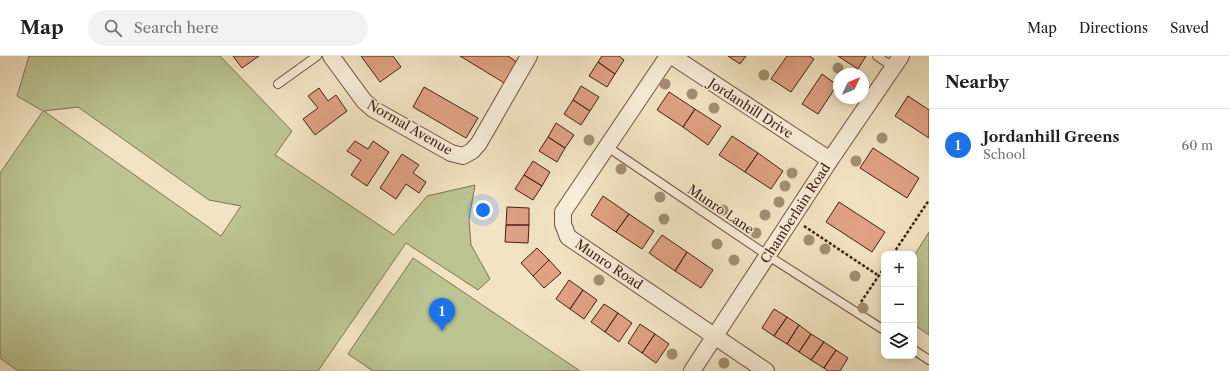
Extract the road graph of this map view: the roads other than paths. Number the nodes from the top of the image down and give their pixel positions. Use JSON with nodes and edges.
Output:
{"nodes":[{"id":1,"x":317,"y":56,"type":"edge"},
{"id":2,"x":331,"y":56,"type":"edge"},
{"id":3,"x":529,"y":56,"type":"edge"},
{"id":4,"x":668,"y":56,"type":"edge"},
{"id":5,"x":672,"y":56,"type":"edge"},
{"id":6,"x":877,"y":56,"type":"edge"},
{"id":7,"x":897,"y":62,"type":"edge"},
{"id":8,"x":278,"y":84,"type":"dead end"},
{"id":9,"x":606,"y":146,"type":"junction"},
{"id":10,"x":830,"y":160,"type":"junction"},
{"id":11,"x":767,"y":255,"type":"junction"},
{"id":12,"x":881,"y":328,"type":"edge"},
{"id":13,"x":715,"y":336,"type":"junction"},
{"id":14,"x":917,"y":352,"type":"edge"},
{"id":15,"x":929,"y":360,"type":"edge"},
{"id":16,"x":692,"y":371,"type":"edge"},
{"id":17,"x":766,"y":371,"type":"edge"}],
"edges":[{"from":1,"to":8,"type":"lane"},
{"from":2,"to":3,"type":"street","name":"Normal Avenue"},
{"from":4,"to":9,"type":"street","name":"Munro Road"},
{"from":5,"to":10,"type":"street","name":"Jordanhill Drive"},
{"from":6,"to":7,"type":"lane"},
{"from":7,"to":10,"type":"street","name":"Chamberlain Road"},
{"from":9,"to":11,"type":"lane","name":"Munro Lane"},
{"from":9,"to":13,"type":"street","name":"Munro Road"},
{"from":10,"to":11,"type":"street","name":"Chamberlain Road"},
{"from":11,"to":12,"type":"lane","name":"Munro Lane"},
{"from":11,"to":13,"type":"street","name":"Chamberlain Road"},
{"from":13,"to":16,"type":"street","name":"Chamberlain Road"},
{"from":13,"to":17,"type":"street","name":"Munro Road"},
{"from":14,"to":15,"type":"lane"}]}
